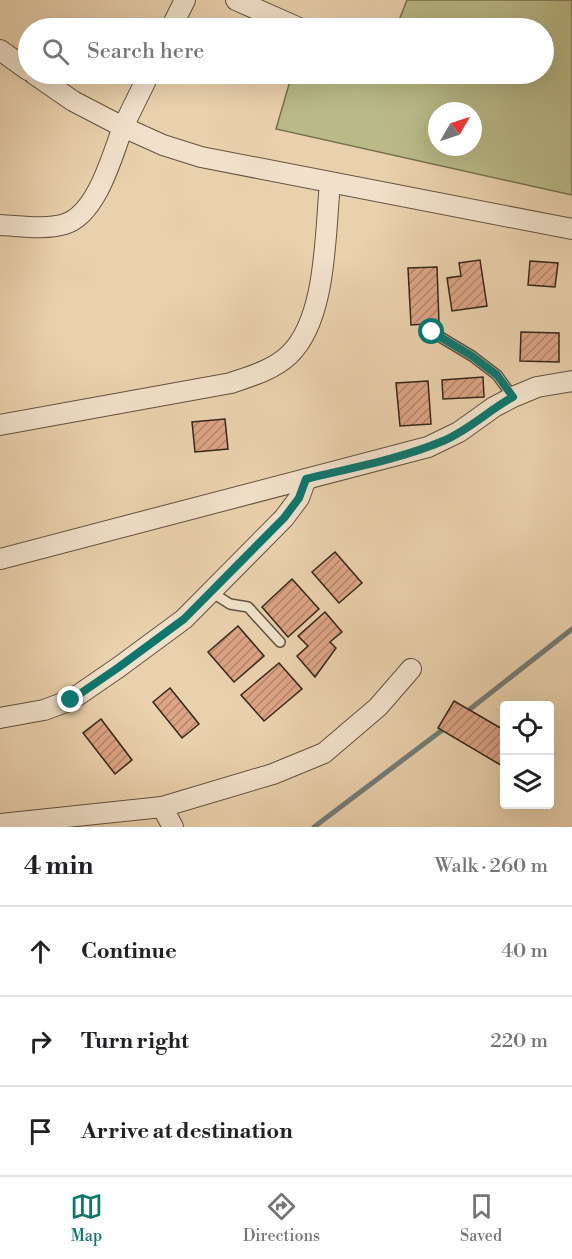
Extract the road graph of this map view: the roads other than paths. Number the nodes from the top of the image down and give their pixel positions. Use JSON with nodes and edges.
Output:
{"nodes":[{"id":1,"x":185,"y":0,"type":"edge"},
{"id":2,"x":236,"y":0,"type":"edge"},
{"id":3,"x":176,"y":18,"type":"edge"},
{"id":4,"x":276,"y":18,"type":"edge"},
{"id":5,"x":0,"y":50,"type":"edge"},
{"id":6,"x":18,"y":63,"type":"edge"},
{"id":7,"x":48,"y":84,"type":"edge"},
{"id":8,"x":145,"y":84,"type":"edge"},
{"id":9,"x":123,"y":127,"type":"junction"},
{"id":10,"x":330,"y":183,"type":"junction"},
{"id":11,"x":0,"y":225,"type":"edge"},
{"id":12,"x":572,"y":229,"type":"edge"},
{"id":13,"x":432,"y":332,"type":"dead end"},
{"id":14,"x":572,"y":381,"type":"edge"},
{"id":15,"x":513,"y":397,"type":"junction"},
{"id":16,"x":0,"y":425,"type":"edge"},
{"id":17,"x":306,"y":479,"type":"junction"},
{"id":18,"x":0,"y":559,"type":"edge"},
{"id":19,"x":211,"y":592,"type":"junction"},
{"id":20,"x":280,"y":642,"type":"dead end"},
{"id":21,"x":411,"y":669,"type":"dead end"},
{"id":22,"x":0,"y":718,"type":"edge"},
{"id":23,"x":162,"y":807,"type":"junction"},
{"id":24,"x":0,"y":824,"type":"edge"},
{"id":25,"x":173,"y":827,"type":"edge"}],
"edges":[{"from":1,"to":3,"type":"street"},
{"from":2,"to":4,"type":"street"},
{"from":5,"to":6,"type":"street"},
{"from":7,"to":9,"type":"street"},
{"from":8,"to":9,"type":"street"},
{"from":9,"to":10,"type":"street"},
{"from":9,"to":11,"type":"street"},
{"from":10,"to":12,"type":"street"},
{"from":10,"to":16,"type":"street"},
{"from":13,"to":15,"type":"lane"},
{"from":14,"to":15,"type":"street"},
{"from":15,"to":17,"type":"street"},
{"from":17,"to":18,"type":"street"},
{"from":17,"to":19,"type":"street"},
{"from":19,"to":20,"type":"lane"},
{"from":19,"to":22,"type":"street"},
{"from":21,"to":23,"type":"street"},
{"from":23,"to":24,"type":"street"},
{"from":23,"to":25,"type":"street"}]}
